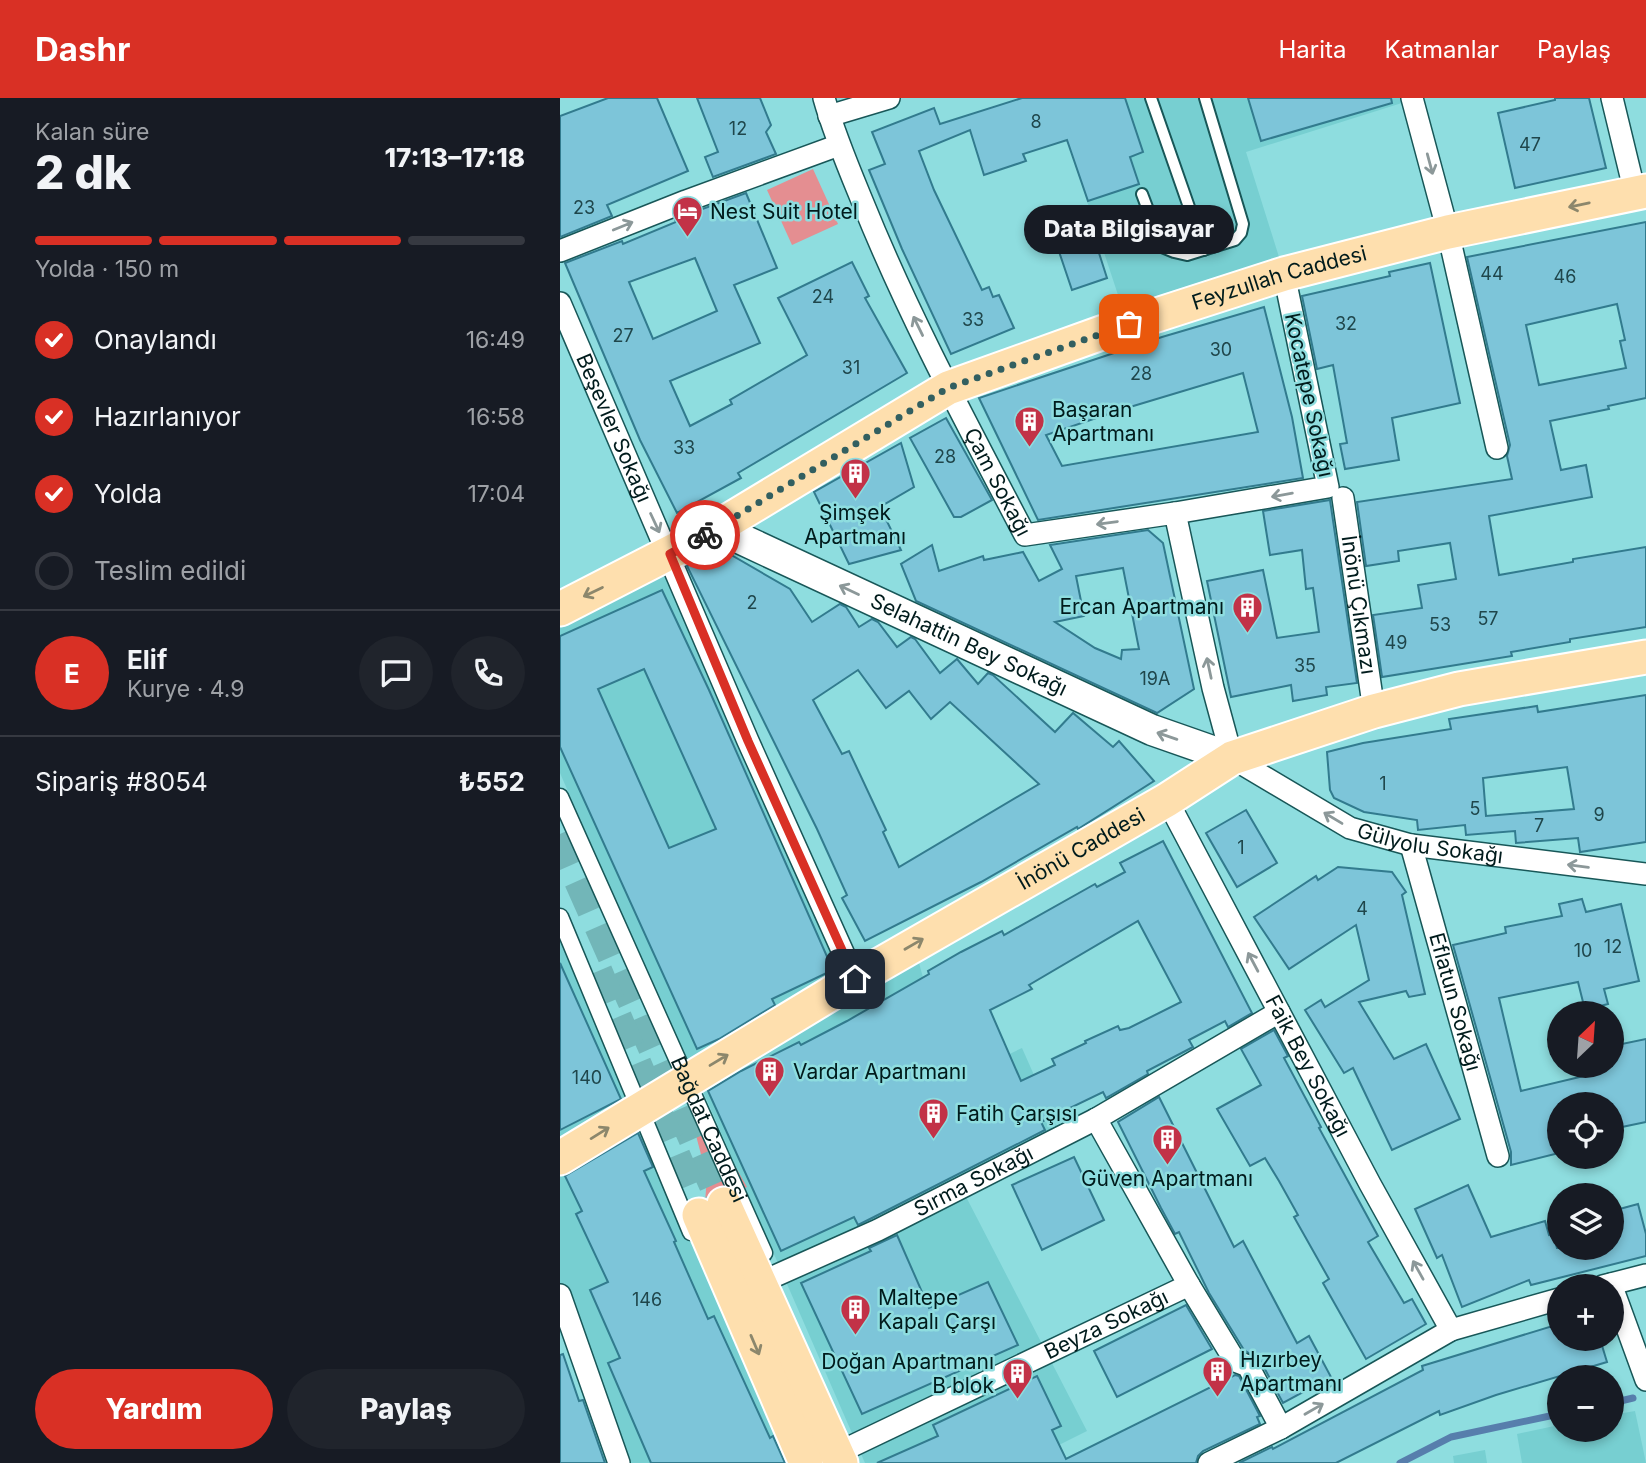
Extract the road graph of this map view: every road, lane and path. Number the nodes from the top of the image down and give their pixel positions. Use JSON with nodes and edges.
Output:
{"nodes":[{"id":1,"x":889,"y":98,"type":"edge"},
{"id":2,"x":1151,"y":98,"type":"edge"},
{"id":3,"x":1205,"y":98,"type":"edge"},
{"id":4,"x":1412,"y":98,"type":"edge"},
{"id":5,"x":1612,"y":98,"type":"edge"},
{"id":6,"x":826,"y":107,"type":"edge"},
{"id":7,"x":839,"y":145,"type":"junction"},
{"id":8,"x":1640,"y":192,"type":"edge"},
{"id":9,"x":1142,"y":194,"type":"dead end"},
{"id":10,"x":1448,"y":232,"type":"junction"},
{"id":11,"x":1204,"y":250,"type":"junction"},
{"id":12,"x":560,"y":251,"type":"edge"},
{"id":13,"x":1284,"y":274,"type":"junction"},
{"id":14,"x":560,"y":303,"type":"edge"},
{"id":15,"x":948,"y":388,"type":"junction"},
{"id":16,"x":1497,"y":448,"type":"dead end"},
{"id":17,"x":1343,"y":498,"type":"dead end"},
{"id":18,"x":1175,"y":513,"type":"junction"},
{"id":19,"x":708,"y":533,"type":"junction"},
{"id":20,"x":670,"y":554,"type":"junction"},
{"id":21,"x":560,"y":609,"type":"edge"},
{"id":22,"x":1646,"y":657,"type":"edge"},
{"id":23,"x":1374,"y":711,"type":"junction"},
{"id":24,"x":1232,"y":758,"type":"junction"},
{"id":25,"x":560,"y":797,"type":"edge"},
{"id":26,"x":1167,"y":800,"type":"junction"},
{"id":27,"x":1411,"y":845,"type":"junction"},
{"id":28,"x":1646,"y":874,"type":"edge"},
{"id":29,"x":560,"y":917,"type":"edge"},
{"id":30,"x":855,"y":979,"type":"junction"},
{"id":31,"x":1279,"y":1012,"type":"junction"},
{"id":32,"x":687,"y":1079,"type":"junction"},
{"id":33,"x":639,"y":1108,"type":"junction"},
{"id":34,"x":1096,"y":1119,"type":"junction"},
{"id":35,"x":1498,"y":1156,"type":"dead end"},
{"id":36,"x":560,"y":1158,"type":"edge"},
{"id":37,"x":1646,"y":1275,"type":"edge"},
{"id":38,"x":775,"y":1276,"type":"junction"},
{"id":39,"x":1624,"y":1281,"type":"edge"},
{"id":40,"x":1189,"y":1285,"type":"junction"},
{"id":41,"x":560,"y":1295,"type":"edge"},
{"id":42,"x":735,"y":1298,"type":"junction"},
{"id":43,"x":1547,"y":1302,"type":"edge"},
{"id":44,"x":1624,"y":1326,"type":"edge"},
{"id":45,"x":1451,"y":1330,"type":"junction"},
{"id":46,"x":1646,"y":1380,"type":"edge"},
{"id":47,"x":1281,"y":1428,"type":"junction"},
{"id":48,"x":849,"y":1458,"type":"edge"},
{"id":49,"x":619,"y":1463,"type":"edge"},
{"id":50,"x":806,"y":1463,"type":"edge"},
{"id":51,"x":1209,"y":1463,"type":"edge"}],
"edges":[{"from":1,"to":6,"type":"street"},
{"from":2,"to":11,"type":"lane"},
{"from":3,"to":11,"type":"lane"},
{"from":4,"to":10,"type":"street","one_way":true},
{"from":5,"to":8,"type":"street"},
{"from":6,"to":7,"type":"street","name":"Çam Sokağı"},
{"from":12,"to":7,"type":"street","one_way":true},
{"from":15,"to":7,"type":"street","name":"Çam Sokağı","one_way":true},
{"from":8,"to":10,"type":"main road","name":"Feyzullah Caddesi","one_way":true},
{"from":9,"to":11,"type":"lane"},
{"from":10,"to":13,"type":"main road","name":"Feyzullah Caddesi"},
{"from":10,"to":16,"type":"street"},
{"from":13,"to":15,"type":"main road","name":"Feyzullah Caddesi"},
{"from":13,"to":18,"type":"street","name":"Kocatepe Sokağı","one_way":true},
{"from":14,"to":20,"type":"street","name":"Beşevler Sokağı","one_way":true},
{"from":18,"to":15,"type":"street","name":"Çam Sokağı","one_way":true},
{"from":15,"to":19,"type":"main road","name":"Feyzullah Caddesi"},
{"from":17,"to":23,"type":"street","name":"İnönü Çıkmazı"},
{"from":24,"to":18,"type":"street","one_way":true},
{"from":19,"to":20,"type":"main road","name":"Feyzullah Caddesi"},
{"from":24,"to":19,"type":"main road","name":"Selahattin Bey Sokağı","one_way":true},
{"from":20,"to":21,"type":"main road","name":"Feyzullah Caddesi","one_way":true},
{"from":20,"to":30,"type":"street","name":"Beşevler Sokağı"},
{"from":22,"to":23,"type":"main road","name":"İnönü Caddesi"},
{"from":23,"to":24,"type":"main road","name":"İnönü Caddesi"},
{"from":24,"to":26,"type":"main road","name":"İnönü Caddesi"},
{"from":27,"to":24,"type":"street","name":"Gülyolu Sokağı","one_way":true},
{"from":25,"to":32,"type":"street","name":"Bağdat Caddesi"},
{"from":30,"to":26,"type":"main road","name":"İnönü Caddesi","one_way":true},
{"from":31,"to":26,"type":"street","name":"Faik Bey Sokağı","one_way":true},
{"from":28,"to":27,"type":"street","name":"Gülyolu Sokağı","one_way":true},
{"from":27,"to":35,"type":"street","name":"Eflatun Sokağı"},
{"from":29,"to":33,"type":"street","name":"Bağdat Caddesi"},
{"from":32,"to":30,"type":"main road","name":"İnönü Caddesi","one_way":true},
{"from":31,"to":34,"type":"street","name":"Sırma Sokağı"},
{"from":45,"to":31,"type":"street","name":"Faik Bey Sokağı","one_way":true},
{"from":32,"to":33,"type":"main road","name":"İnönü Caddesi"},
{"from":32,"to":38,"type":"street","name":"Bağdat Caddesi"},
{"from":36,"to":33,"type":"main road","name":"İnönü Caddesi","one_way":true},
{"from":33,"to":42,"type":"street","name":"Bağdat Caddesi"},
{"from":34,"to":38,"type":"street","name":"Sırma Sokağı"},
{"from":34,"to":40,"type":"street","name":"Beyza Sokağı"},
{"from":37,"to":39,"type":"street"},
{"from":38,"to":48,"type":"street","name":"Bağdat Caddesi"},
{"from":40,"to":47,"type":"street"},
{"from":40,"to":48,"type":"street","name":"Beyza Sokağı"},
{"from":41,"to":49,"type":"street"},
{"from":42,"to":48,"type":"main road","name":"Bağdat Caddesi"},
{"from":42,"to":50,"type":"main road","name":"Bağdat Caddesi","one_way":true},
{"from":43,"to":45,"type":"street"},
{"from":44,"to":46,"type":"street"},
{"from":47,"to":45,"type":"street","one_way":true},
{"from":47,"to":51,"type":"street"}]}
